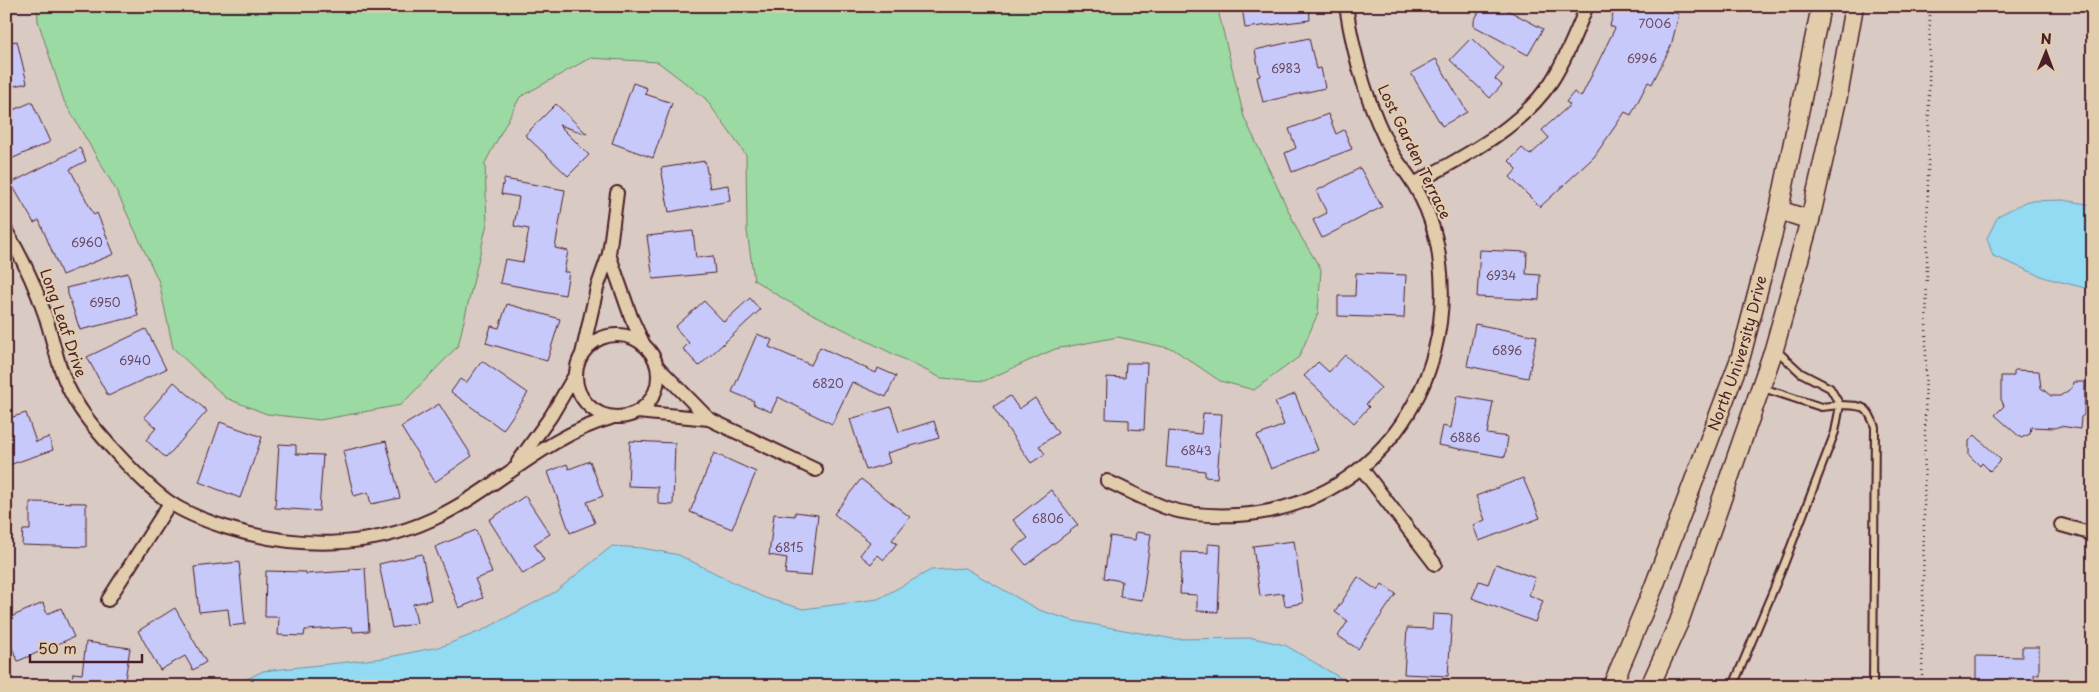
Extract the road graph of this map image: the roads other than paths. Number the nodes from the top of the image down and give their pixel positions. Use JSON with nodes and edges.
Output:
{"nodes":[{"id":1,"x":1346,"y":6,"type":"edge"},
{"id":2,"x":1586,"y":6,"type":"edge"},
{"id":3,"x":1821,"y":6,"type":"edge"},
{"id":4,"x":1854,"y":6,"type":"edge"},
{"id":5,"x":1414,"y":184,"type":"junction"},
{"id":6,"x":616,"y":193,"type":"dead end"},
{"id":7,"x":1779,"y":210,"type":"junction"},
{"id":8,"x":1810,"y":220,"type":"junction"},
{"id":9,"x":6,"y":230,"type":"edge"},
{"id":10,"x":609,"y":254,"type":"junction"},
{"id":11,"x":645,"y":346,"type":"junction"},
{"id":12,"x":1774,"y":349,"type":"junction"},
{"id":13,"x":581,"y":354,"type":"junction"},
{"id":14,"x":657,"y":366,"type":"junction"},
{"id":15,"x":575,"y":375,"type":"junction"},
{"id":16,"x":1762,"y":387,"type":"junction"},
{"id":17,"x":1840,"y":405,"type":"junction"},
{"id":18,"x":637,"y":412,"type":"junction"},
{"id":19,"x":611,"y":418,"type":"junction"},
{"id":20,"x":709,"y":420,"type":"junction"},
{"id":21,"x":514,"y":468,"type":"junction"},
{"id":22,"x":1362,"y":469,"type":"junction"},
{"id":23,"x":816,"y":470,"type":"dead end"},
{"id":24,"x":1107,"y":481,"type":"dead end"},
{"id":25,"x":170,"y":503,"type":"junction"},
{"id":26,"x":2061,"y":525,"type":"dead end"},
{"id":27,"x":2093,"y":534,"type":"edge"},
{"id":28,"x":1435,"y":564,"type":"dead end"},
{"id":29,"x":108,"y":600,"type":"dead end"},
{"id":30,"x":1612,"y":686,"type":"edge"},
{"id":31,"x":1650,"y":686,"type":"edge"},
{"id":32,"x":1732,"y":686,"type":"edge"},
{"id":33,"x":1873,"y":686,"type":"edge"}],
"edges":[{"from":1,"to":5,"type":"street","name":"Lost Garden Terrace"},
{"from":2,"to":5,"type":"street"},
{"from":3,"to":7,"type":"main road","name":"North University Drive"},
{"from":4,"to":8,"type":"main road"},
{"from":5,"to":22,"type":"street","name":"Lost Garden Terrace"},
{"from":6,"to":10,"type":"street"},
{"from":7,"to":8,"type":"main road"},
{"from":7,"to":30,"type":"main road","name":"North University Drive"},
{"from":8,"to":12,"type":"main road"},
{"from":9,"to":25,"type":"street","name":"Long Leaf Drive"},
{"from":10,"to":11,"type":"street"},
{"from":10,"to":13,"type":"street"},
{"from":11,"to":13,"type":"street"},
{"from":11,"to":14,"type":"street"},
{"from":12,"to":16,"type":"main road"},
{"from":12,"to":17,"type":"lane"},
{"from":13,"to":15,"type":"street"},
{"from":14,"to":18,"type":"street"},
{"from":14,"to":20,"type":"street"},
{"from":15,"to":19,"type":"street"},
{"from":15,"to":21,"type":"street","name":"Long Leaf Drive"},
{"from":16,"to":17,"type":"lane"},
{"from":16,"to":31,"type":"main road"},
{"from":17,"to":32,"type":"lane"},
{"from":17,"to":33,"type":"lane"},
{"from":18,"to":19,"type":"street"},
{"from":18,"to":20,"type":"street"},
{"from":19,"to":21,"type":"street","name":"Long Leaf Drive"},
{"from":20,"to":23,"type":"street"},
{"from":21,"to":25,"type":"street","name":"Long Leaf Drive"},
{"from":22,"to":24,"type":"street","name":"Lost Garden Terrace"},
{"from":22,"to":28,"type":"street"},
{"from":25,"to":29,"type":"street"},
{"from":26,"to":27,"type":"street"}]}
